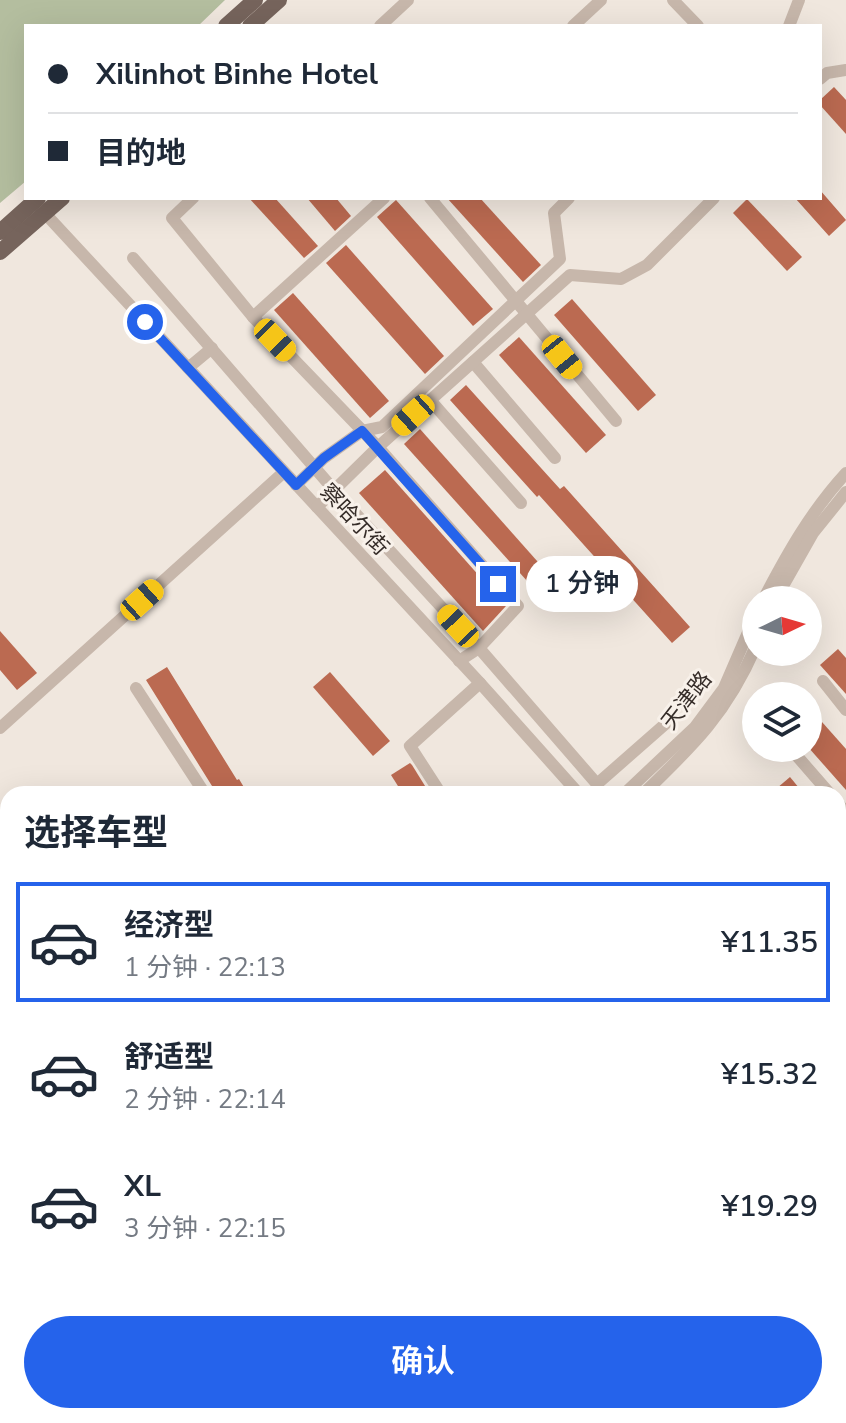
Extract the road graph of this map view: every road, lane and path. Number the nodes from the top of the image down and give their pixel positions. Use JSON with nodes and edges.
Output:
{"nodes":[{"id":1,"x":255,"y":0,"type":"edge"},
{"id":2,"x":279,"y":0,"type":"edge"},
{"id":3,"x":408,"y":0,"type":"edge"},
{"id":4,"x":601,"y":0,"type":"edge"},
{"id":5,"x":673,"y":0,"type":"edge"},
{"id":6,"x":799,"y":0,"type":"edge"},
{"id":7,"x":228,"y":24,"type":"edge"},
{"id":8,"x":252,"y":24,"type":"edge"},
{"id":9,"x":382,"y":24,"type":"edge"},
{"id":10,"x":575,"y":24,"type":"edge"},
{"id":11,"x":696,"y":24,"type":"edge"},
{"id":12,"x":790,"y":24,"type":"edge"},
{"id":13,"x":846,"y":70,"type":"edge"},
{"id":14,"x":822,"y":77,"type":"edge"},
{"id":15,"x":191,"y":200,"type":"edge"},
{"id":16,"x":382,"y":200,"type":"edge"},
{"id":17,"x":432,"y":200,"type":"edge"},
{"id":18,"x":567,"y":200,"type":"edge"},
{"id":19,"x":712,"y":200,"type":"edge"},
{"id":20,"x":39,"y":204,"type":"edge"},
{"id":21,"x":0,"y":232,"type":"edge"},
{"id":22,"x":0,"y":252,"type":"edge"},
{"id":23,"x":133,"y":258,"type":"dead end"},
{"id":24,"x":515,"y":301,"type":"junction"},
{"id":25,"x":526,"y":314,"type":"junction"},
{"id":26,"x":253,"y":317,"type":"junction"},
{"id":27,"x":212,"y":348,"type":"junction"},
{"id":28,"x":473,"y":362,"type":"junction"},
{"id":29,"x":188,"y":368,"type":"junction"},
{"id":30,"x":430,"y":400,"type":"junction"},
{"id":31,"x":616,"y":421,"type":"dead end"},
{"id":32,"x":362,"y":431,"type":"junction"},
{"id":33,"x":378,"y":447,"type":"junction"},
{"id":34,"x":555,"y":458,"type":"dead end"},
{"id":35,"x":315,"y":467,"type":"junction"},
{"id":36,"x":284,"y":472,"type":"junction"},
{"id":37,"x":846,"y":473,"type":"edge"},
{"id":38,"x":296,"y":485,"type":"junction"},
{"id":39,"x":334,"y":490,"type":"junction"},
{"id":40,"x":846,"y":492,"type":"edge"},
{"id":41,"x":521,"y":503,"type":"dead end"},
{"id":42,"x":317,"y":507,"type":"junction"},
{"id":43,"x":770,"y":586,"type":"edge"},
{"id":44,"x":783,"y":586,"type":"edge"},
{"id":45,"x":742,"y":646,"type":"edge"},
{"id":46,"x":479,"y":648,"type":"junction"},
{"id":47,"x":459,"y":661,"type":"junction"},
{"id":48,"x":747,"y":666,"type":"edge"},
{"id":49,"x":823,"y":681,"type":"dead end"},
{"id":50,"x":480,"y":683,"type":"junction"},
{"id":51,"x":136,"y":688,"type":"dead end"},
{"id":52,"x":846,"y":710,"type":"edge"},
{"id":53,"x":671,"y":719,"type":"dead end"},
{"id":54,"x":0,"y":728,"type":"edge"},
{"id":55,"x":802,"y":762,"type":"edge"},
{"id":56,"x":200,"y":786,"type":"edge"},
{"id":57,"x":436,"y":786,"type":"edge"},
{"id":58,"x":572,"y":786,"type":"edge"},
{"id":59,"x":632,"y":786,"type":"edge"},
{"id":60,"x":651,"y":786,"type":"edge"},
{"id":61,"x":823,"y":786,"type":"edge"}],
"edges":[{"from":1,"to":7,"type":"main road"},
{"from":2,"to":8,"type":"main road"},
{"from":3,"to":9,"type":"street"},
{"from":4,"to":10,"type":"street"},
{"from":5,"to":11,"type":"street"},
{"from":6,"to":12,"type":"street"},
{"from":13,"to":14,"type":"street"},
{"from":15,"to":26,"type":"street"},
{"from":16,"to":26,"type":"street"},
{"from":17,"to":24,"type":"street"},
{"from":18,"to":24,"type":"street"},
{"from":19,"to":25,"type":"street"},
{"from":20,"to":21,"type":"main road"},
{"from":20,"to":22,"type":"main road"},
{"from":20,"to":29,"type":"street","name":"察哈尔街"},
{"from":23,"to":27,"type":"street"},
{"from":24,"to":25,"type":"street"},
{"from":24,"to":32,"type":"street"},
{"from":25,"to":28,"type":"street"},
{"from":25,"to":31,"type":"street"},
{"from":26,"to":32,"type":"street"},
{"from":27,"to":29,"type":"street"},
{"from":27,"to":35,"type":"street"},
{"from":28,"to":30,"type":"street"},
{"from":28,"to":34,"type":"street"},
{"from":29,"to":36,"type":"street","name":"察哈尔街"},
{"from":30,"to":33,"type":"street"},
{"from":30,"to":41,"type":"street"},
{"from":32,"to":33,"type":"street"},
{"from":32,"to":35,"type":"street"},
{"from":33,"to":39,"type":"street"},
{"from":33,"to":46,"type":"street"},
{"from":35,"to":38,"type":"street"},
{"from":35,"to":39,"type":"street"},
{"from":36,"to":38,"type":"street","name":"察哈尔街"},
{"from":36,"to":54,"type":"street"},
{"from":37,"to":43,"type":"street"},
{"from":38,"to":42,"type":"street","name":"察哈尔街"},
{"from":39,"to":42,"type":"street"},
{"from":39,"to":46,"type":"street"},
{"from":40,"to":44,"type":"street"},
{"from":42,"to":47,"type":"street","name":"察哈尔街"},
{"from":45,"to":59,"type":"street","name":"天津路"},
{"from":46,"to":47,"type":"street"},
{"from":46,"to":53,"type":"street"},
{"from":47,"to":50,"type":"street","name":"察哈尔街"},
{"from":48,"to":60,"type":"street","name":"天津路"},
{"from":49,"to":52,"type":"street"},
{"from":50,"to":57,"type":"street"},
{"from":50,"to":58,"type":"street","name":"察哈尔街"},
{"from":51,"to":56,"type":"street"},
{"from":55,"to":61,"type":"street"}]}
